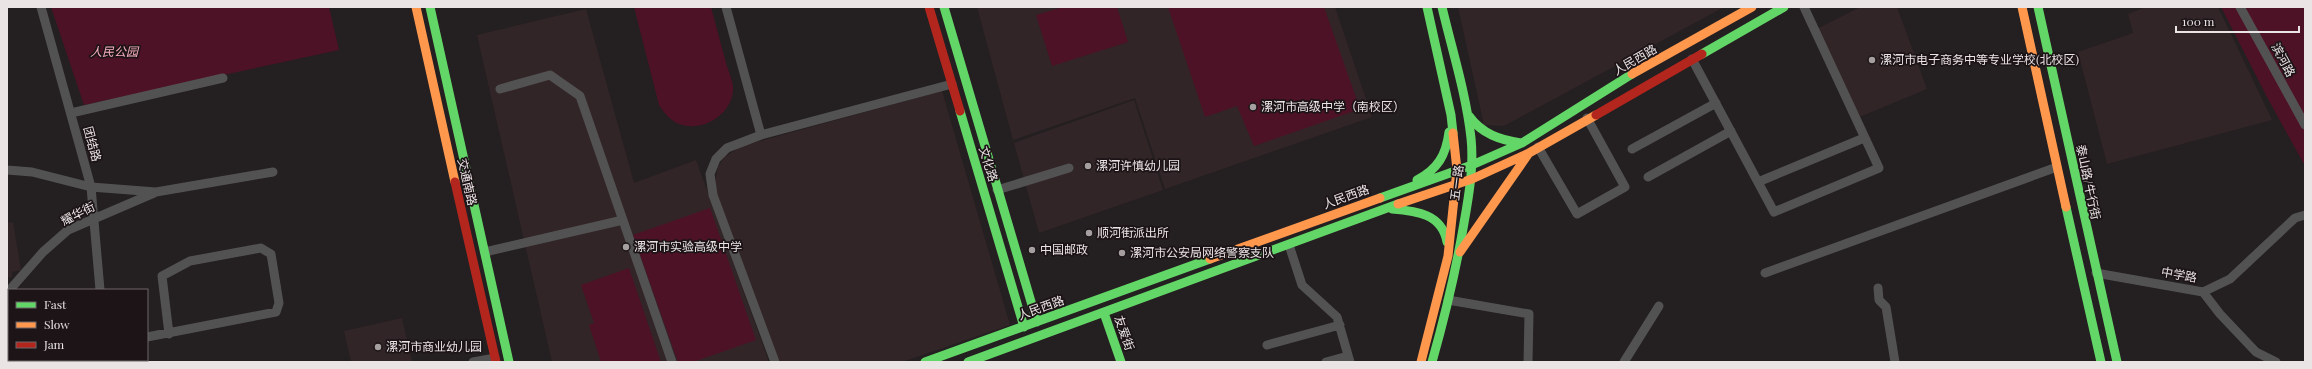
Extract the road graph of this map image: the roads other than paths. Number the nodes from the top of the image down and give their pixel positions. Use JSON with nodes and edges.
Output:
{"nodes":[{"id":1,"x":41,"y":7,"type":"edge"},
{"id":2,"x":416,"y":7,"type":"edge"},
{"id":3,"x":430,"y":7,"type":"edge"},
{"id":4,"x":726,"y":7,"type":"edge"},
{"id":5,"x":929,"y":7,"type":"edge"},
{"id":6,"x":944,"y":7,"type":"edge"},
{"id":7,"x":1427,"y":7,"type":"edge"},
{"id":8,"x":1442,"y":7,"type":"edge"},
{"id":9,"x":1752,"y":7,"type":"edge"},
{"id":10,"x":1784,"y":7,"type":"edge"},
{"id":11,"x":1804,"y":7,"type":"edge"},
{"id":12,"x":2022,"y":7,"type":"edge"},
{"id":13,"x":2038,"y":7,"type":"edge"},
{"id":14,"x":2240,"y":7,"type":"edge"},
{"id":15,"x":1692,"y":59,"type":"junction"},
{"id":16,"x":223,"y":78,"type":"dead end"},
{"id":17,"x":952,"y":84,"type":"junction"},
{"id":18,"x":500,"y":89,"type":"dead end"},
{"id":19,"x":1716,"y":103,"type":"junction"},
{"id":20,"x":1466,"y":112,"type":"junction"},
{"id":21,"x":71,"y":113,"type":"junction"},
{"id":22,"x":1451,"y":115,"type":"junction"},
{"id":23,"x":1587,"y":118,"type":"junction"},
{"id":24,"x":2305,"y":126,"type":"edge"},
{"id":25,"x":1731,"y":131,"type":"junction"},
{"id":26,"x":760,"y":136,"type":"junction"},
{"id":27,"x":1864,"y":138,"type":"junction"},
{"id":28,"x":1522,"y":143,"type":"junction"},
{"id":29,"x":1538,"y":147,"type":"junction"},
{"id":30,"x":1632,"y":149,"type":"dead end"},
{"id":31,"x":1529,"y":153,"type":"junction"},
{"id":32,"x":1472,"y":165,"type":"junction"},
{"id":33,"x":2057,"y":167,"type":"junction"},
{"id":34,"x":1069,"y":168,"type":"dead end"},
{"id":35,"x":7,"y":170,"type":"edge"},
{"id":36,"x":1457,"y":170,"type":"junction"},
{"id":37,"x":273,"y":172,"type":"dead end"},
{"id":38,"x":1648,"y":176,"type":"dead end"},
{"id":39,"x":1472,"y":179,"type":"junction"},
{"id":40,"x":1758,"y":182,"type":"junction"},
{"id":41,"x":1456,"y":186,"type":"junction"},
{"id":42,"x":91,"y":187,"type":"junction"},
{"id":43,"x":996,"y":190,"type":"junction"},
{"id":44,"x":156,"y":192,"type":"junction"},
{"id":45,"x":1393,"y":192,"type":"junction"},
{"id":46,"x":1385,"y":208,"type":"junction"},
{"id":47,"x":2305,"y":215,"type":"edge"},
{"id":48,"x":92,"y":219,"type":"junction"},
{"id":49,"x":623,"y":220,"type":"junction"},
{"id":50,"x":1289,"y":245,"type":"junction"},
{"id":51,"x":485,"y":252,"type":"junction"},
{"id":52,"x":1458,"y":255,"type":"junction"},
{"id":53,"x":1448,"y":256,"type":"junction"},
{"id":54,"x":1765,"y":273,"type":"dead end"},
{"id":55,"x":2096,"y":273,"type":"junction"},
{"id":56,"x":1878,"y":288,"type":"dead end"},
{"id":57,"x":11,"y":289,"type":"edge"},
{"id":58,"x":100,"y":289,"type":"edge"},
{"id":59,"x":2203,"y":292,"type":"junction"},
{"id":60,"x":1448,"y":300,"type":"junction"},
{"id":61,"x":1659,"y":306,"type":"dead end"},
{"id":62,"x":1034,"y":309,"type":"junction"},
{"id":63,"x":1020,"y":313,"type":"junction"},
{"id":64,"x":1104,"y":313,"type":"junction"},
{"id":65,"x":1037,"y":322,"type":"junction"},
{"id":66,"x":1340,"y":325,"type":"junction"},
{"id":67,"x":1024,"y":327,"type":"junction"},
{"id":68,"x":169,"y":334,"type":"junction"},
{"id":69,"x":148,"y":337,"type":"edge"},
{"id":70,"x":1267,"y":345,"type":"dead end"},
{"id":71,"x":2256,"y":352,"type":"junction"},
{"id":72,"x":1349,"y":359,"type":"edge"},
{"id":73,"x":495,"y":360,"type":"edge"},
{"id":74,"x":473,"y":362,"type":"edge"},
{"id":75,"x":509,"y":362,"type":"edge"},
{"id":76,"x":672,"y":362,"type":"edge"},
{"id":77,"x":775,"y":362,"type":"edge"},
{"id":78,"x":925,"y":362,"type":"edge"},
{"id":79,"x":968,"y":362,"type":"edge"},
{"id":80,"x":1121,"y":362,"type":"edge"},
{"id":81,"x":1326,"y":362,"type":"edge"},
{"id":82,"x":1420,"y":362,"type":"edge"},
{"id":83,"x":1432,"y":362,"type":"edge"},
{"id":84,"x":1528,"y":362,"type":"edge"},
{"id":85,"x":1624,"y":362,"type":"edge"},
{"id":86,"x":1895,"y":362,"type":"edge"},
{"id":87,"x":2101,"y":362,"type":"edge"},
{"id":88,"x":2117,"y":362,"type":"edge"},
{"id":89,"x":2257,"y":362,"type":"edge"},
{"id":90,"x":2276,"y":362,"type":"edge"}],
"edges":[{"from":1,"to":21,"type":"street","name":"团结路"},
{"from":2,"to":73,"type":"main road","name":"交通南路"},
{"from":3,"to":51,"type":"main road","name":"交通南路"},
{"from":4,"to":26,"type":"street"},
{"from":5,"to":17,"type":"main road","name":"文化路"},
{"from":6,"to":43,"type":"main road","name":"文化路"},
{"from":7,"to":22,"type":"main road","name":"五一路"},
{"from":8,"to":20,"type":"main road","name":"五一路"},
{"from":9,"to":28,"type":"main road","name":"人民西路"},
{"from":10,"to":15,"type":"main road","name":"人民西路"},
{"from":11,"to":27,"type":"street"},
{"from":12,"to":33,"type":"main road"},
{"from":13,"to":55,"type":"main road","name":"泰山路/牛行街"},
{"from":14,"to":24,"type":"street","name":"滨河路"},
{"from":15,"to":19,"type":"street"},
{"from":15,"to":23,"type":"main road","name":"人民西路"},
{"from":16,"to":21,"type":"street"},
{"from":17,"to":26,"type":"street"},
{"from":17,"to":63,"type":"main road","name":"文化路"},
{"from":18,"to":49,"type":"street"},
{"from":19,"to":25,"type":"street"},
{"from":19,"to":30,"type":"street"},
{"from":20,"to":28,"type":"main road"},
{"from":20,"to":32,"type":"main road","name":"五一路"},
{"from":21,"to":42,"type":"street","name":"团结路"},
{"from":22,"to":36,"type":"main road","name":"五一路"},
{"from":22,"to":45,"type":"main road"},
{"from":23,"to":29,"type":"main road","name":"人民西路"},
{"from":23,"to":29,"type":"street"},
{"from":25,"to":38,"type":"street"},
{"from":25,"to":40,"type":"street"},
{"from":26,"to":77,"type":"street"},
{"from":27,"to":40,"type":"street"},
{"from":27,"to":40,"type":"street"},
{"from":28,"to":32,"type":"main road","name":"人民西路"},
{"from":29,"to":31,"type":"main road","name":"人民西路"},
{"from":31,"to":39,"type":"main road","name":"人民西路"},
{"from":31,"to":52,"type":"main road"},
{"from":32,"to":36,"type":"main road","name":"人民西路"},
{"from":32,"to":39,"type":"main road","name":"五一路"},
{"from":33,"to":54,"type":"street"},
{"from":33,"to":87,"type":"main road"},
{"from":34,"to":43,"type":"street"},
{"from":35,"to":42,"type":"street"},
{"from":36,"to":41,"type":"main road","name":"五一路"},
{"from":36,"to":45,"type":"main road","name":"人民西路"},
{"from":37,"to":44,"type":"street"},
{"from":39,"to":41,"type":"main road","name":"人民西路"},
{"from":39,"to":52,"type":"main road","name":"五一路"},
{"from":41,"to":46,"type":"main road","name":"人民西路"},
{"from":41,"to":53,"type":"main road","name":"五一路"},
{"from":42,"to":44,"type":"street"},
{"from":42,"to":48,"type":"street","name":"团结路"},
{"from":43,"to":62,"type":"main road","name":"文化路"},
{"from":44,"to":48,"type":"street","name":"耀华街"},
{"from":45,"to":65,"type":"main road","name":"人民西路"},
{"from":46,"to":50,"type":"main road","name":"人民西路"},
{"from":46,"to":53,"type":"main road"},
{"from":47,"to":59,"type":"street"},
{"from":48,"to":57,"type":"street","name":"耀华街"},
{"from":48,"to":58,"type":"street","name":"团结路"},
{"from":49,"to":51,"type":"street"},
{"from":49,"to":76,"type":"street"},
{"from":50,"to":64,"type":"main road","name":"人民西路"},
{"from":50,"to":66,"type":"street"},
{"from":51,"to":75,"type":"main road","name":"交通南路"},
{"from":52,"to":60,"type":"main road","name":"五一路"},
{"from":53,"to":82,"type":"main road","name":"五一路"},
{"from":55,"to":59,"type":"street","name":"中学路"},
{"from":55,"to":88,"type":"main road","name":"泰山路/牛行街"},
{"from":56,"to":86,"type":"street"},
{"from":59,"to":71,"type":"street","name":"中学路"},
{"from":60,"to":83,"type":"main road","name":"五一路"},
{"from":60,"to":84,"type":"street"},
{"from":61,"to":85,"type":"street"},
{"from":62,"to":63,"type":"main road"},
{"from":62,"to":65,"type":"main road","name":"文化路"},
{"from":63,"to":67,"type":"main road","name":"文化路"},
{"from":64,"to":79,"type":"main road","name":"人民西路"},
{"from":64,"to":80,"type":"main road","name":"友爱街"},
{"from":65,"to":67,"type":"main road","name":"人民西路"},
{"from":66,"to":70,"type":"street"},
{"from":66,"to":72,"type":"street"},
{"from":67,"to":78,"type":"main road","name":"人民西路"},
{"from":68,"to":68,"type":"street"},
{"from":68,"to":69,"type":"street"},
{"from":71,"to":89,"type":"street"},
{"from":71,"to":90,"type":"street","name":"中学路"},
{"from":72,"to":81,"type":"street"},
{"from":73,"to":74,"type":"street"}]}
